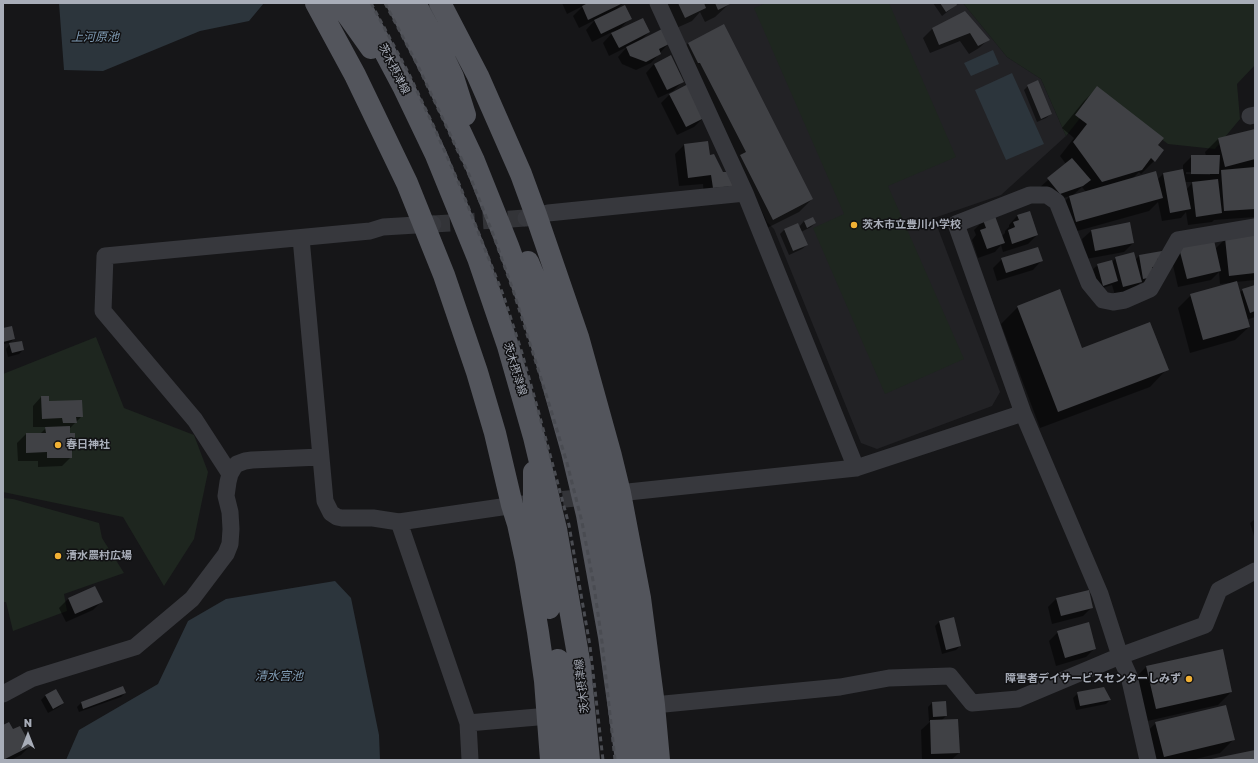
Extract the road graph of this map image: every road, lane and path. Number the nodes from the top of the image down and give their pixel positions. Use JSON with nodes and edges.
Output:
{"nodes":[{"id":1,"x":316,"y":3,"type":"edge"},
{"id":2,"x":339,"y":3,"type":"edge"},
{"id":3,"x":359,"y":3,"type":"edge"},
{"id":4,"x":397,"y":3,"type":"edge"},
{"id":5,"x":415,"y":3,"type":"edge"},
{"id":6,"x":440,"y":3,"type":"edge"},
{"id":7,"x":658,"y":3,"type":"edge"},
{"id":8,"x":403,"y":86,"type":"junction"},
{"id":9,"x":474,"y":161,"type":"junction"},
{"id":10,"x":745,"y":193,"type":"junction"},
{"id":11,"x":492,"y":205,"type":"junction"},
{"id":12,"x":531,"y":216,"type":"junction"},
{"id":13,"x":429,"y":224,"type":"junction"},
{"id":14,"x":1255,"y":227,"type":"edge"},
{"id":15,"x":300,"y":238,"type":"junction"},
{"id":16,"x":1024,"y":413,"type":"junction"},
{"id":17,"x":534,"y":437,"type":"junction"},
{"id":18,"x":320,"y":457,"type":"junction"},
{"id":19,"x":856,"y":468,"type":"junction"},
{"id":20,"x":230,"y":474,"type":"junction"},
{"id":21,"x":615,"y":494,"type":"junction"},
{"id":22,"x":517,"y":505,"type":"junction"},
{"id":23,"x":400,"y":522,"type":"junction"},
{"id":24,"x":1255,"y":571,"type":"edge"},
{"id":25,"x":1120,"y":656,"type":"junction"},
{"id":26,"x":3,"y":694,"type":"edge"},
{"id":27,"x":654,"y":705,"type":"junction"},
{"id":28,"x":549,"y":716,"type":"junction"},
{"id":29,"x":468,"y":723,"type":"junction"},
{"id":30,"x":470,"y":760,"type":"edge"},
{"id":31,"x":551,"y":760,"type":"edge"},
{"id":32,"x":569,"y":760,"type":"edge"},
{"id":33,"x":590,"y":760,"type":"edge"},
{"id":34,"x":626,"y":760,"type":"edge"},
{"id":35,"x":642,"y":760,"type":"edge"},
{"id":36,"x":659,"y":760,"type":"edge"},
{"id":37,"x":1148,"y":760,"type":"edge"}],
"edges":[{"from":1,"to":13,"type":"main road"},
{"from":2,"to":8,"type":"main road"},
{"from":3,"to":8,"type":"main road","name":"茨木摂津線"},
{"from":4,"to":9,"type":"main road"},
{"from":5,"to":9,"type":"main road"},
{"from":6,"to":12,"type":"main road"},
{"from":7,"to":10,"type":"street"},
{"from":8,"to":17,"type":"main road","name":"茨木摂津線"},
{"from":9,"to":11,"type":"main road"},
{"from":10,"to":12,"type":"street"},
{"from":10,"to":19,"type":"street"},
{"from":11,"to":34,"type":"main road"},
{"from":11,"to":35,"type":"main road"},
{"from":12,"to":21,"type":"main road"},
{"from":13,"to":15,"type":"street"},
{"from":13,"to":22,"type":"main road"},
{"from":14,"to":16,"type":"street"},
{"from":15,"to":18,"type":"street"},
{"from":15,"to":20,"type":"street"},
{"from":16,"to":19,"type":"street"},
{"from":16,"to":25,"type":"street"},
{"from":17,"to":32,"type":"main road"},
{"from":17,"to":33,"type":"main road","name":"茨木摂津線"},
{"from":18,"to":20,"type":"street"},
{"from":18,"to":23,"type":"street"},
{"from":19,"to":21,"type":"street"},
{"from":20,"to":26,"type":"street"},
{"from":21,"to":27,"type":"main road"},
{"from":22,"to":23,"type":"street"},
{"from":22,"to":28,"type":"main road"},
{"from":23,"to":29,"type":"street"},
{"from":24,"to":25,"type":"street"},
{"from":25,"to":27,"type":"street"},
{"from":25,"to":37,"type":"street"},
{"from":27,"to":36,"type":"main road"},
{"from":28,"to":29,"type":"street"},
{"from":28,"to":31,"type":"main road"},
{"from":29,"to":30,"type":"street"}]}
